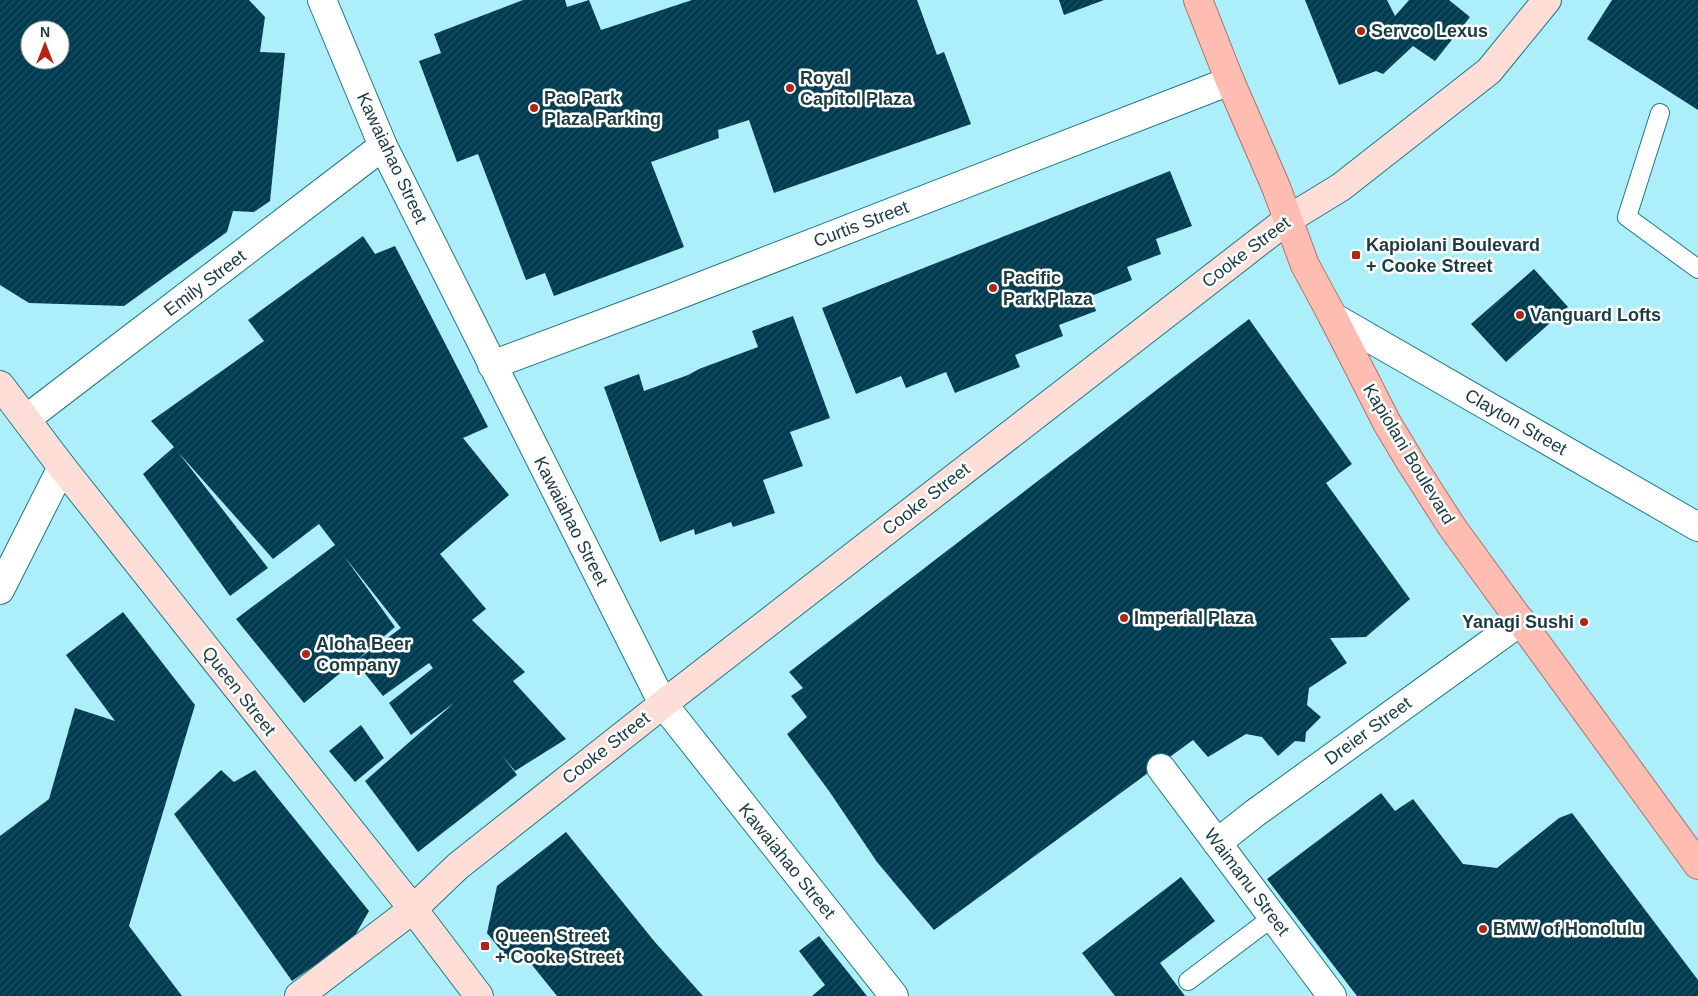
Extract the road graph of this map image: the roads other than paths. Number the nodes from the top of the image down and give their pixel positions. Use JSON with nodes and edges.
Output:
{"nodes":[{"id":1,"x":322,"y":0,"type":"edge"},
{"id":2,"x":1198,"y":0,"type":"edge"},
{"id":3,"x":1547,"y":0,"type":"edge"},
{"id":4,"x":1230,"y":81,"type":"junction"},
{"id":5,"x":1660,"y":113,"type":"dead end"},
{"id":6,"x":383,"y":146,"type":"junction"},
{"id":7,"x":1287,"y":220,"type":"junction"},
{"id":8,"x":1698,"y":269,"type":"edge"},
{"id":9,"x":1333,"y":317,"type":"junction"},
{"id":10,"x":492,"y":365,"type":"junction"},
{"id":11,"x":0,"y":385,"type":"edge"},
{"id":12,"x":26,"y":419,"type":"junction"},
{"id":13,"x":62,"y":467,"type":"junction"},
{"id":14,"x":1698,"y":527,"type":"edge"},
{"id":15,"x":0,"y":590,"type":"edge"},
{"id":16,"x":1521,"y":621,"type":"junction"},
{"id":17,"x":663,"y":704,"type":"junction"},
{"id":18,"x":1161,"y":768,"type":"dead end"},
{"id":19,"x":1217,"y":843,"type":"junction"},
{"id":20,"x":1698,"y":865,"type":"edge"},
{"id":21,"x":413,"y":909,"type":"junction"},
{"id":22,"x":1273,"y":917,"type":"junction"},
{"id":23,"x":1188,"y":981,"type":"dead end"},
{"id":24,"x":299,"y":996,"type":"edge"},
{"id":25,"x":480,"y":996,"type":"edge"},
{"id":26,"x":894,"y":996,"type":"edge"},
{"id":27,"x":1332,"y":996,"type":"edge"}],
"edges":[{"from":1,"to":6,"type":"street","name":"Kawaiahao Street"},
{"from":2,"to":4,"type":"main road","name":"Kapiolani Boulevard"},
{"from":3,"to":7,"type":"street","name":"Cooke Street"},
{"from":4,"to":7,"type":"main road","name":"Kapiolani Boulevard"},
{"from":4,"to":10,"type":"street","name":"Curtis Street"},
{"from":5,"to":8,"type":"lane"},
{"from":6,"to":10,"type":"street","name":"Kawaiahao Street"},
{"from":6,"to":12,"type":"street","name":"Emily Street"},
{"from":7,"to":9,"type":"main road","name":"Kapiolani Boulevard"},
{"from":7,"to":17,"type":"street","name":"Cooke Street"},
{"from":9,"to":14,"type":"street","name":"Clayton Street"},
{"from":9,"to":16,"type":"main road","name":"Kapiolani Boulevard"},
{"from":10,"to":17,"type":"street","name":"Kawaiahao Street"},
{"from":11,"to":12,"type":"street","name":"Queen Street"},
{"from":12,"to":13,"type":"street","name":"Queen Street"},
{"from":13,"to":15,"type":"street"},
{"from":13,"to":21,"type":"street","name":"Queen Street"},
{"from":16,"to":19,"type":"street","name":"Dreier Street"},
{"from":16,"to":20,"type":"main road","name":"Kapiolani Boulevard"},
{"from":17,"to":21,"type":"street","name":"Cooke Street"},
{"from":17,"to":26,"type":"street","name":"Kawaiahao Street"},
{"from":18,"to":19,"type":"street","name":"Waimanu Street"},
{"from":19,"to":22,"type":"street","name":"Waimanu Street"},
{"from":21,"to":24,"type":"street","name":"Cooke Street"},
{"from":21,"to":25,"type":"street","name":"Queen Street"},
{"from":22,"to":23,"type":"lane"},
{"from":22,"to":27,"type":"street","name":"Waimanu Street"}]}
